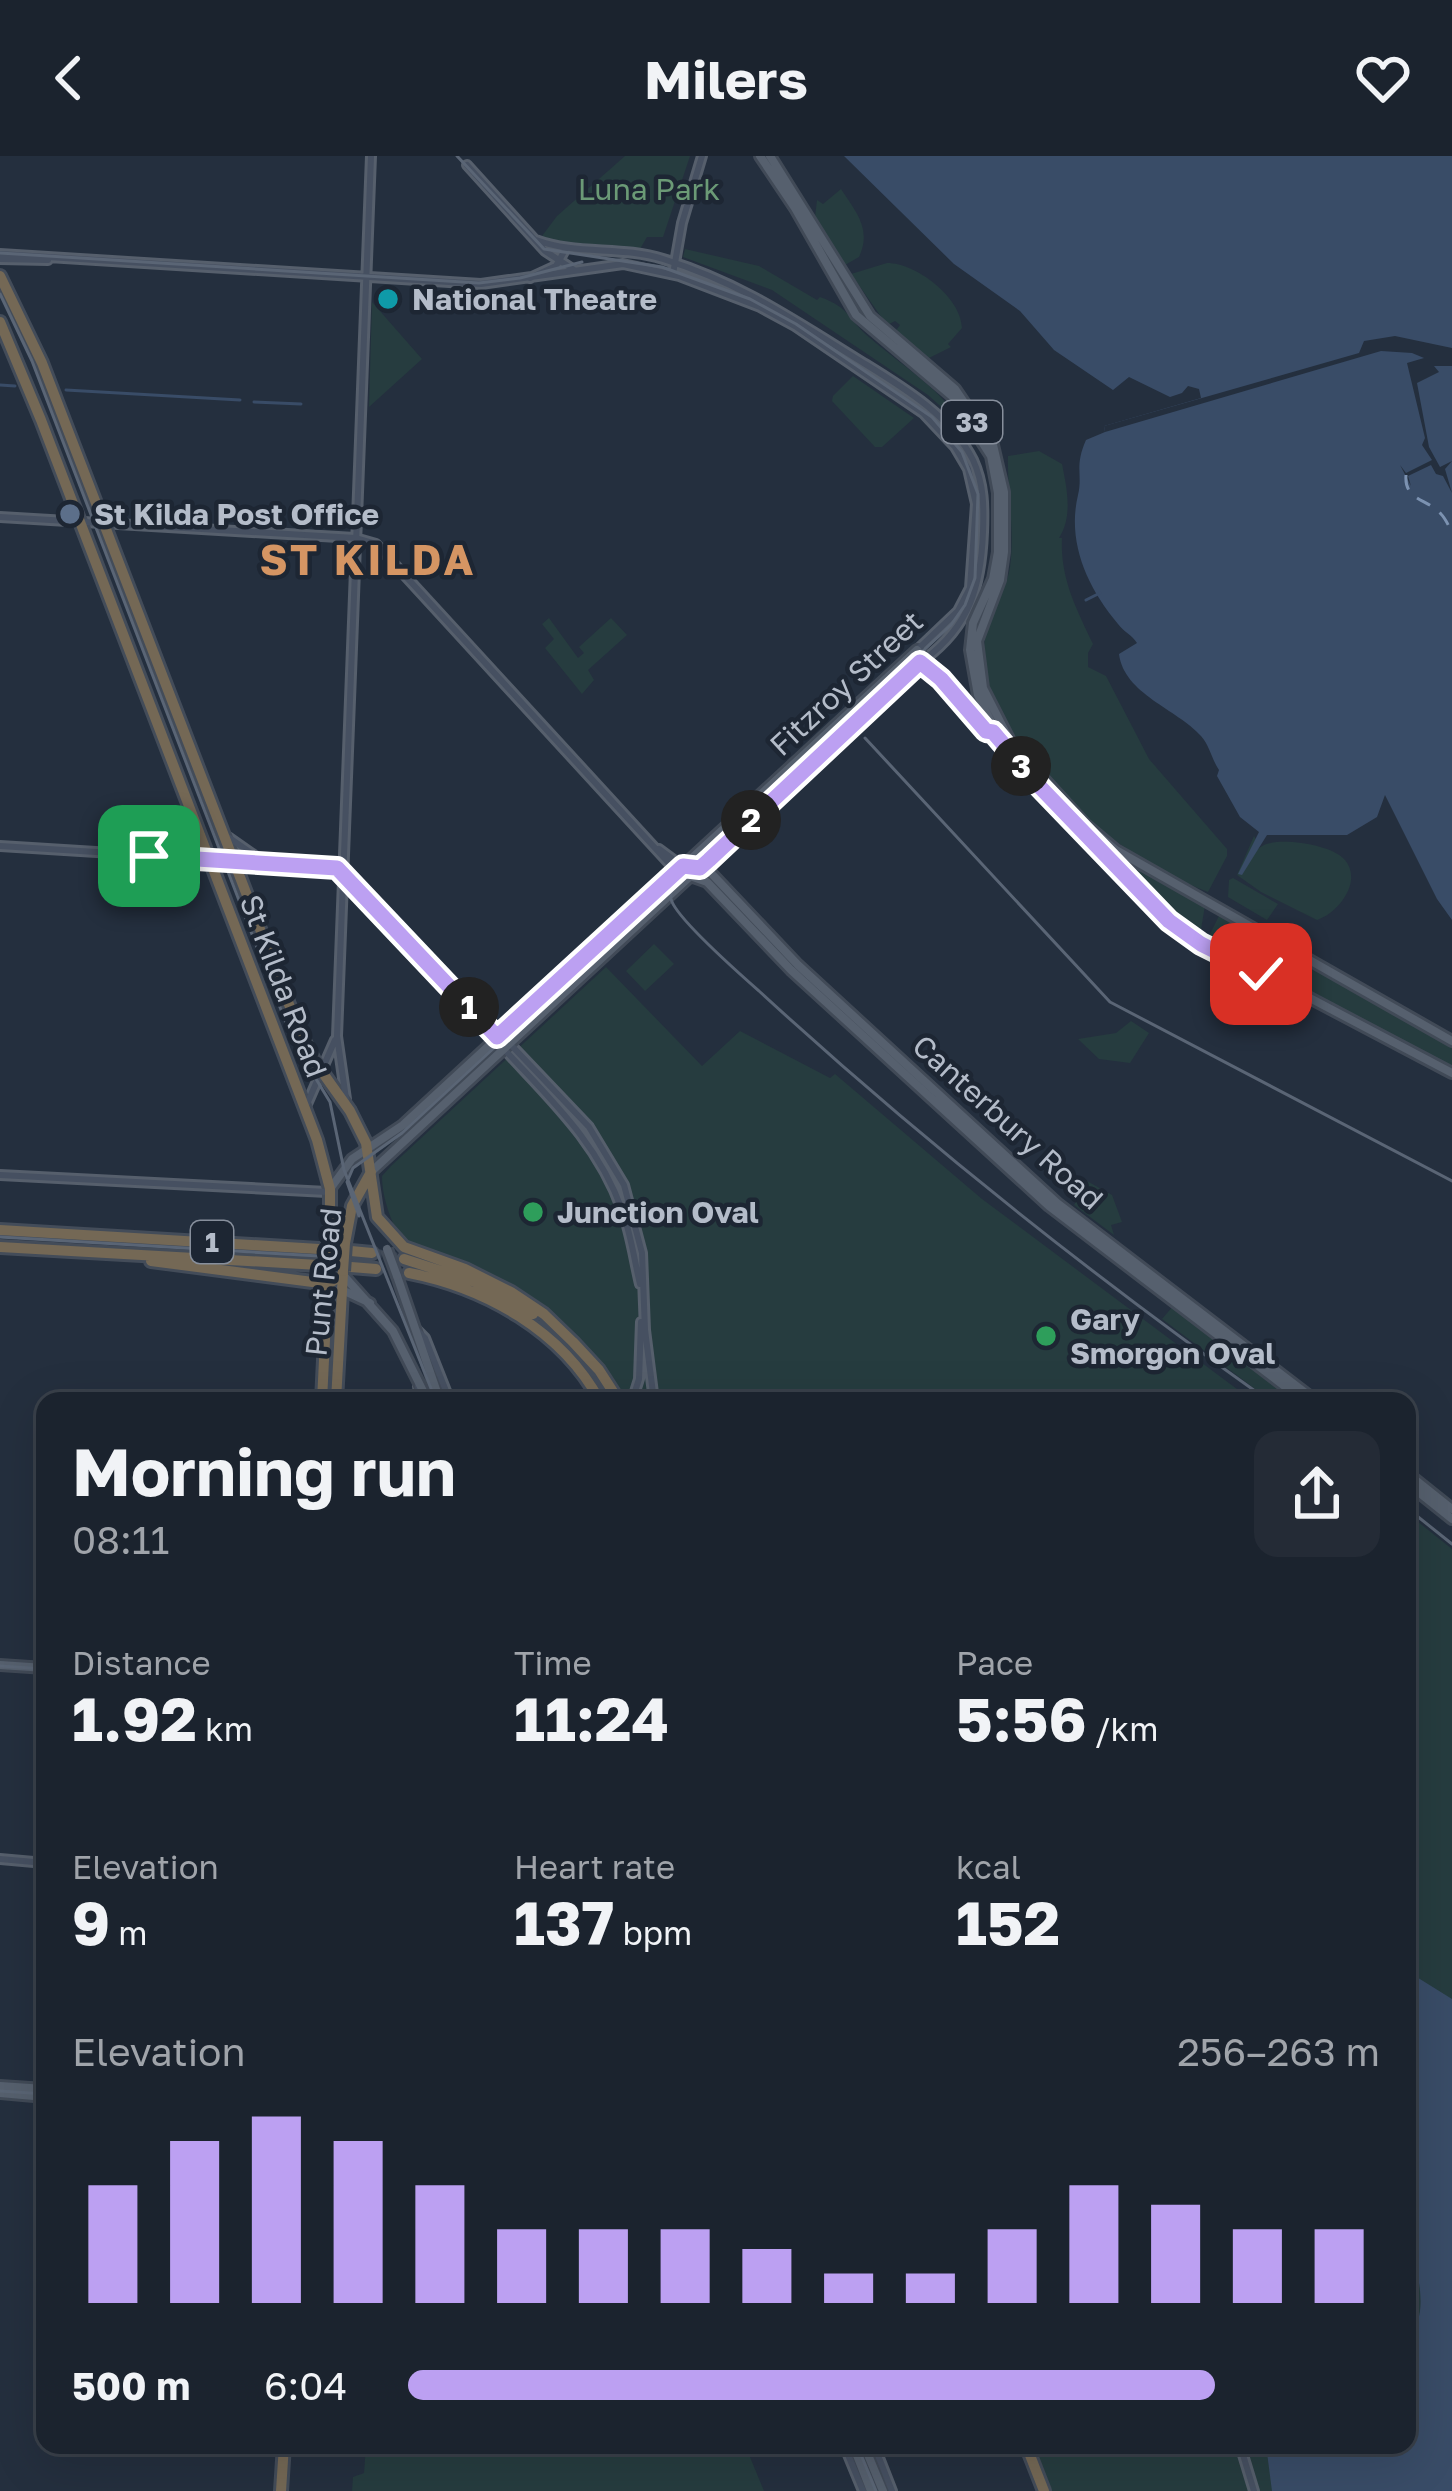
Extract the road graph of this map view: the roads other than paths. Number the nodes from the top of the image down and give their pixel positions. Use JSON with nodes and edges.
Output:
{"nodes":[{"id":1,"x":371,"y":156,"type":"edge"},
{"id":2,"x":702,"y":156,"type":"edge"},
{"id":3,"x":760,"y":156,"type":"edge"},
{"id":4,"x":770,"y":156,"type":"edge"},
{"id":5,"x":467,"y":165,"type":"dead end"},
{"id":6,"x":536,"y":240,"type":"junction"},
{"id":7,"x":568,"y":247,"type":"junction"},
{"id":8,"x":612,"y":251,"type":"junction"},
{"id":9,"x":0,"y":257,"type":"edge"},
{"id":10,"x":63,"y":258,"type":"junction"},
{"id":11,"x":559,"y":260,"type":"junction"},
{"id":12,"x":20,"y":261,"type":"junction"},
{"id":13,"x":611,"y":264,"type":"junction"},
{"id":14,"x":676,"y":264,"type":"junction"},
{"id":15,"x":592,"y":267,"type":"junction"},
{"id":16,"x":673,"y":274,"type":"junction"},
{"id":17,"x":366,"y":276,"type":"junction"},
{"id":18,"x":530,"y":278,"type":"junction"},
{"id":19,"x":2,"y":279,"type":"edge"},
{"id":20,"x":840,"y":290,"type":"junction"},
{"id":21,"x":853,"y":291,"type":"junction"},
{"id":22,"x":762,"y":303,"type":"junction"},
{"id":23,"x":848,"y":304,"type":"junction"},
{"id":24,"x":0,"y":322,"type":"edge"},
{"id":25,"x":0,"y":517,"type":"edge"},
{"id":26,"x":80,"y":522,"type":"junction"},
{"id":27,"x":103,"y":523,"type":"junction"},
{"id":28,"x":356,"y":538,"type":"junction"},
{"id":29,"x":981,"y":594,"type":"junction"},
{"id":30,"x":919,"y":656,"type":"junction"},
{"id":31,"x":954,"y":693,"type":"junction"},
{"id":32,"x":984,"y":702,"type":"junction"},
{"id":33,"x":964,"y":707,"type":"junction"},
{"id":34,"x":993,"y":732,"type":"junction"},
{"id":35,"x":223,"y":834,"type":"junction"},
{"id":36,"x":0,"y":846,"type":"edge"},
{"id":37,"x":210,"y":860,"type":"junction"},
{"id":38,"x":233,"y":861,"type":"junction"},
{"id":39,"x":264,"y":862,"type":"junction"},
{"id":40,"x":680,"y":869,"type":"junction"},
{"id":41,"x":696,"y":871,"type":"junction"},
{"id":42,"x":342,"y":873,"type":"junction"},
{"id":43,"x":521,"y":1034,"type":"junction"},
{"id":44,"x":337,"y":1036,"type":"junction"},
{"id":45,"x":497,"y":1037,"type":"junction"},
{"id":46,"x":1452,"y":1041,"type":"edge"},
{"id":47,"x":507,"y":1047,"type":"junction"},
{"id":48,"x":523,"y":1055,"type":"junction"},
{"id":49,"x":322,"y":1072,"type":"junction"},
{"id":50,"x":1452,"y":1073,"type":"edge"},
{"id":51,"x":345,"y":1103,"type":"junction"},
{"id":52,"x":306,"y":1110,"type":"junction"},
{"id":53,"x":368,"y":1148,"type":"junction"},
{"id":54,"x":371,"y":1172,"type":"junction"},
{"id":55,"x":3,"y":1175,"type":"edge"},
{"id":56,"x":330,"y":1189,"type":"junction"},
{"id":57,"x":628,"y":1196,"type":"junction"},
{"id":58,"x":618,"y":1199,"type":"junction"},
{"id":59,"x":377,"y":1217,"type":"junction"},
{"id":60,"x":0,"y":1230,"type":"edge"},
{"id":61,"x":0,"y":1247,"type":"edge"},
{"id":62,"x":348,"y":1247,"type":"junction"},
{"id":63,"x":372,"y":1253,"type":"tunnel mouth"},
{"id":64,"x":119,"y":1254,"type":"junction"},
{"id":65,"x":404,"y":1259,"type":"tunnel mouth"},
{"id":66,"x":333,"y":1265,"type":"junction"},
{"id":67,"x":376,"y":1269,"type":"tunnel mouth"},
{"id":68,"x":403,"y":1275,"type":"junction"},
{"id":69,"x":342,"y":1290,"type":"junction"},
{"id":70,"x":642,"y":1293,"type":"junction"},
{"id":71,"x":371,"y":1304,"type":"junction"},
{"id":72,"x":644,"y":1314,"type":"junction"},
{"id":73,"x":417,"y":1330,"type":"junction"},
{"id":74,"x":575,"y":1343,"type":"junction"},
{"id":75,"x":610,"y":1387,"type":"junction"},
{"id":76,"x":323,"y":1392,"type":"edge"},
{"id":77,"x":336,"y":1392,"type":"edge"},
{"id":78,"x":421,"y":1392,"type":"edge"},
{"id":79,"x":437,"y":1392,"type":"edge"},
{"id":80,"x":446,"y":1392,"type":"edge"},
{"id":81,"x":594,"y":1392,"type":"edge"},
{"id":82,"x":607,"y":1392,"type":"edge"},
{"id":83,"x":613,"y":1392,"type":"edge"},
{"id":84,"x":635,"y":1392,"type":"edge"},
{"id":85,"x":653,"y":1392,"type":"edge"},
{"id":86,"x":1292,"y":1392,"type":"edge"},
{"id":87,"x":1304,"y":1392,"type":"edge"},
{"id":88,"x":1416,"y":1480,"type":"edge"},
{"id":89,"x":1416,"y":1490,"type":"edge"},
{"id":90,"x":1452,"y":1509,"type":"edge"},
{"id":91,"x":1452,"y":1519,"type":"edge"},
{"id":92,"x":0,"y":1665,"type":"edge"},
{"id":93,"x":36,"y":1667,"type":"edge"},
{"id":94,"x":0,"y":1859,"type":"edge"},
{"id":95,"x":36,"y":1862,"type":"edge"},
{"id":96,"x":0,"y":2090,"type":"edge"},
{"id":97,"x":36,"y":2092,"type":"edge"},
{"id":98,"x":283,"y":2454,"type":"edge"},
{"id":99,"x":852,"y":2454,"type":"edge"},
{"id":100,"x":868,"y":2454,"type":"edge"},
{"id":101,"x":878,"y":2454,"type":"edge"},
{"id":102,"x":1029,"y":2454,"type":"edge"},
{"id":103,"x":1243,"y":2454,"type":"edge"},
{"id":104,"x":281,"y":2491,"type":"edge"},
{"id":105,"x":867,"y":2491,"type":"edge"},
{"id":106,"x":883,"y":2491,"type":"edge"},
{"id":107,"x":892,"y":2491,"type":"edge"},
{"id":108,"x":1044,"y":2491,"type":"edge"},
{"id":109,"x":1254,"y":2491,"type":"edge"}],
"edges":[{"from":1,"to":17,"type":"street"},
{"from":2,"to":14,"type":"street"},
{"from":3,"to":20,"type":"main road","number":"33"},
{"from":4,"to":21,"type":"main road","number":"33"},
{"from":5,"to":6,"type":"street"},
{"from":6,"to":7,"type":"street"},
{"from":6,"to":11,"type":"street"},
{"from":7,"to":8,"type":"street"},
{"from":7,"to":11,"type":"street"},
{"from":8,"to":13,"type":"street"},
{"from":8,"to":14,"type":"street"},
{"from":9,"to":10,"type":"street"},
{"from":9,"to":12,"type":"street"},
{"from":10,"to":12,"type":"street"},
{"from":10,"to":17,"type":"street"},
{"from":11,"to":15,"type":"street"},
{"from":11,"to":18,"type":"street"},
{"from":12,"to":19,"type":"street"},
{"from":13,"to":15,"type":"street"},
{"from":13,"to":16,"type":"street"},
{"from":14,"to":16,"type":"street"},
{"from":14,"to":22,"type":"street"},
{"from":15,"to":18,"type":"street"},
{"from":16,"to":22,"type":"street"},
{"from":17,"to":18,"type":"street"},
{"from":17,"to":28,"type":"street"},
{"from":19,"to":27,"type":"highway","name":"St Kilda Road"},
{"from":20,"to":21,"type":"main road"},
{"from":20,"to":23,"type":"main road","number":"33"},
{"from":21,"to":23,"type":"main road"},
{"from":21,"to":29,"type":"main road","number":"33"},
{"from":22,"to":29,"type":"street"},
{"from":23,"to":29,"type":"main road","number":"33"},
{"from":24,"to":26,"type":"highway","name":"St Kilda Road"},
{"from":25,"to":26,"type":"street"},
{"from":26,"to":27,"type":"street"},
{"from":26,"to":37,"type":"highway","name":"St Kilda Road"},
{"from":27,"to":28,"type":"street"},
{"from":27,"to":35,"type":"highway","name":"St Kilda Road"},
{"from":28,"to":40,"type":"street"},
{"from":28,"to":42,"type":"street"},
{"from":29,"to":30,"type":"street","name":"Fitzroy Street"},
{"from":29,"to":30,"type":"street","name":"Fitzroy Street"},
{"from":29,"to":32,"type":"main road","number":"33"},
{"from":30,"to":31,"type":"main road"},
{"from":30,"to":40,"type":"main road","name":"Fitzroy Street"},
{"from":30,"to":41,"type":"main road","name":"Fitzroy Street"},
{"from":31,"to":32,"type":"main road"},
{"from":31,"to":33,"type":"main road"},
{"from":32,"to":33,"type":"main road"},
{"from":32,"to":34,"type":"main road","number":"33"},
{"from":32,"to":46,"type":"main road","number":"33"},
{"from":33,"to":34,"type":"main road"},
{"from":34,"to":50,"type":"main road","number":"33"},
{"from":35,"to":38,"type":"highway","name":"St Kilda Road"},
{"from":35,"to":39,"type":"street"},
{"from":36,"to":37,"type":"street"},
{"from":37,"to":38,"type":"street"},
{"from":37,"to":52,"type":"highway","name":"St Kilda Road"},
{"from":38,"to":39,"type":"street"},
{"from":38,"to":49,"type":"highway","name":"St Kilda Road"},
{"from":39,"to":42,"type":"street"},
{"from":40,"to":41,"type":"main road"},
{"from":40,"to":45,"type":"main road","name":"Fitzroy Street"},
{"from":41,"to":43,"type":"main road","name":"Fitzroy Street"},
{"from":41,"to":86,"type":"main road","name":"Canterbury Road"},
{"from":41,"to":87,"type":"main road","name":"Canterbury Road"},
{"from":42,"to":44,"type":"street"},
{"from":42,"to":45,"type":"street"},
{"from":43,"to":47,"type":"main road","name":"Fitzroy Street"},
{"from":43,"to":48,"type":"street"},
{"from":44,"to":49,"type":"street"},
{"from":44,"to":51,"type":"street"},
{"from":45,"to":47,"type":"main road"},
{"from":45,"to":53,"type":"main road","name":"Fitzroy Street"},
{"from":47,"to":48,"type":"street"},
{"from":47,"to":54,"type":"main road","name":"Fitzroy Street"},
{"from":47,"to":58,"type":"street"},
{"from":48,"to":57,"type":"street"},
{"from":49,"to":51,"type":"highway","name":"St Kilda Road"},
{"from":49,"to":52,"type":"street"},
{"from":51,"to":53,"type":"highway","name":"St Kilda Road"},
{"from":52,"to":56,"type":"highway","name":"St Kilda Road"},
{"from":53,"to":54,"type":"highway","name":"St Kilda Road"},
{"from":53,"to":56,"type":"main road","name":"Fitzroy Street"},
{"from":54,"to":59,"type":"highway","name":"St Kilda Road"},
{"from":54,"to":62,"type":"highway","name":"Punt Road"},
{"from":55,"to":56,"type":"street"},
{"from":56,"to":66,"type":"highway","name":"St Kilda Road"},
{"from":57,"to":58,"type":"street"},
{"from":57,"to":70,"type":"street"},
{"from":58,"to":70,"type":"street"},
{"from":59,"to":68,"type":"main road","name":"St Kilda Road","bridge":true},
{"from":59,"to":74,"type":"highway"},
{"from":60,"to":66,"type":"highway","number":"1"},
{"from":61,"to":64,"type":"highway","number":"1"},
{"from":62,"to":63,"type":"highway"},
{"from":62,"to":66,"type":"highway","name":"Punt Road","bridge":true},
{"from":64,"to":66,"type":"highway","number":"1"},
{"from":64,"to":66,"type":"highway"},
{"from":65,"to":74,"type":"highway"},
{"from":66,"to":67,"type":"highway","number":"1"},
{"from":66,"to":69,"type":"highway","name":"Punt Road"},
{"from":66,"to":71,"type":"main road"},
{"from":66,"to":76,"type":"highway","name":"Punt Road"},
{"from":68,"to":73,"type":"main road","name":"St Kilda Road"},
{"from":68,"to":81,"type":"highway"},
{"from":69,"to":71,"type":"main road"},
{"from":69,"to":77,"type":"highway","name":"Punt Road"},
{"from":70,"to":72,"type":"street"},
{"from":71,"to":78,"type":"main road"},
{"from":72,"to":84,"type":"street"},
{"from":72,"to":85,"type":"street"},
{"from":73,"to":79,"type":"main road","name":"St Kilda Road"},
{"from":73,"to":80,"type":"street","name":"St Kilda Road"},
{"from":74,"to":75,"type":"highway"},
{"from":75,"to":82,"type":"main road"},
{"from":75,"to":83,"type":"highway"},
{"from":88,"to":90,"type":"main road"},
{"from":89,"to":91,"type":"main road"},
{"from":92,"to":93,"type":"main road"},
{"from":94,"to":95,"type":"street"},
{"from":96,"to":97,"type":"main road"},
{"from":98,"to":104,"type":"highway"},
{"from":99,"to":105,"type":"main road"},
{"from":100,"to":106,"type":"main road"},
{"from":101,"to":107,"type":"street"},
{"from":102,"to":108,"type":"highway"},
{"from":103,"to":109,"type":"street"}]}
